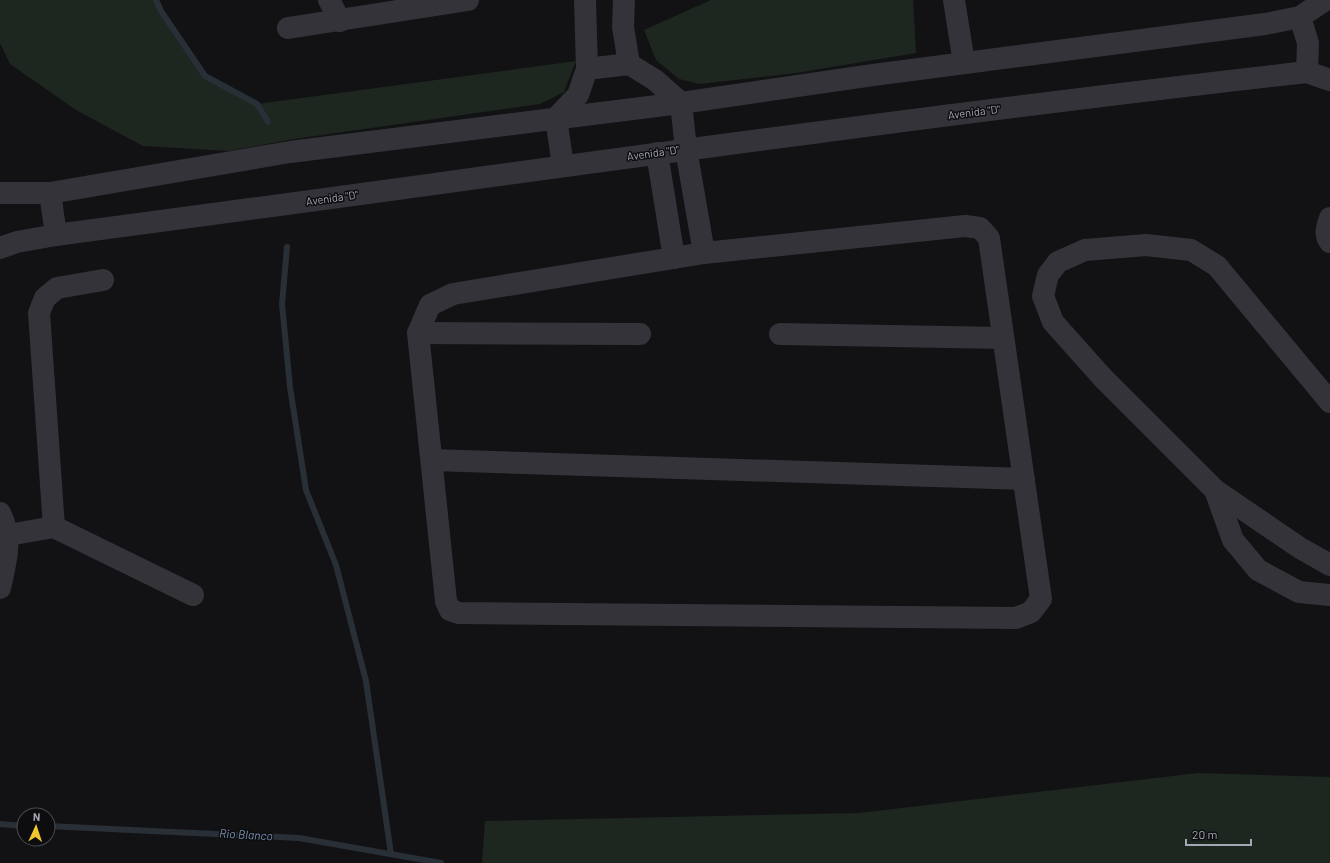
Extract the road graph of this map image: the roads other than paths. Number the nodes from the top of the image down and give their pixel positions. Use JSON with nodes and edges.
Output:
{"nodes":[{"id":1,"x":329,"y":0,"type":"edge"},
{"id":2,"x":468,"y":0,"type":"edge"},
{"id":3,"x":584,"y":0,"type":"edge"},
{"id":4,"x":624,"y":0,"type":"edge"},
{"id":5,"x":954,"y":0,"type":"edge"},
{"id":6,"x":1325,"y":0,"type":"edge"},
{"id":7,"x":1300,"y":17,"type":"junction"},
{"id":8,"x":340,"y":21,"type":"junction"},
{"id":9,"x":288,"y":28,"type":"dead end"},
{"id":10,"x":964,"y":63,"type":"junction"},
{"id":11,"x":629,"y":64,"type":"junction"},
{"id":12,"x":587,"y":69,"type":"junction"},
{"id":13,"x":1307,"y":72,"type":"junction"},
{"id":14,"x":1330,"y":80,"type":"edge"},
{"id":15,"x":681,"y":103,"type":"junction"},
{"id":16,"x":556,"y":118,"type":"junction"},
{"id":17,"x":686,"y":149,"type":"junction"},
{"id":18,"x":657,"y":153,"type":"junction"},
{"id":19,"x":563,"y":166,"type":"junction"},
{"id":20,"x":0,"y":193,"type":"edge"},
{"id":21,"x":50,"y":193,"type":"junction"},
{"id":22,"x":1330,"y":218,"type":"edge"},
{"id":23,"x":56,"y":235,"type":"junction"},
{"id":24,"x":1330,"y":242,"type":"edge"},
{"id":25,"x":0,"y":248,"type":"edge"},
{"id":26,"x":704,"y":253,"type":"junction"},
{"id":27,"x":674,"y":258,"type":"junction"},
{"id":28,"x":103,"y":280,"type":"dead end"},
{"id":29,"x":418,"y":333,"type":"junction"},
{"id":30,"x":640,"y":334,"type":"dead end"},
{"id":31,"x":780,"y":334,"type":"dead end"},
{"id":32,"x":1003,"y":338,"type":"junction"},
{"id":33,"x":1330,"y":402,"type":"edge"},
{"id":34,"x":432,"y":460,"type":"junction"},
{"id":35,"x":1024,"y":479,"type":"junction"},
{"id":36,"x":1215,"y":490,"type":"junction"},
{"id":37,"x":0,"y":513,"type":"edge"},
{"id":38,"x":54,"y":527,"type":"junction"},
{"id":39,"x":8,"y":535,"type":"junction"},
{"id":40,"x":1330,"y":564,"type":"edge"},
{"id":41,"x":0,"y":588,"type":"edge"},
{"id":42,"x":193,"y":595,"type":"dead end"},
{"id":43,"x":1330,"y":595,"type":"edge"}],
"edges":[{"from":1,"to":8,"type":"street"},
{"from":2,"to":8,"type":"street"},
{"from":3,"to":12,"type":"street"},
{"from":4,"to":11,"type":"street"},
{"from":5,"to":10,"type":"street"},
{"from":6,"to":7,"type":"street"},
{"from":7,"to":10,"type":"street"},
{"from":7,"to":13,"type":"street"},
{"from":8,"to":9,"type":"street"},
{"from":10,"to":15,"type":"street"},
{"from":11,"to":12,"type":"street"},
{"from":11,"to":15,"type":"street"},
{"from":12,"to":16,"type":"street"},
{"from":13,"to":14,"type":"street","name":"Avenida \"D\""},
{"from":13,"to":17,"type":"street","name":"Avenida \"D\""},
{"from":15,"to":16,"type":"street"},
{"from":15,"to":17,"type":"street"},
{"from":16,"to":19,"type":"street"},
{"from":16,"to":21,"type":"street"},
{"from":17,"to":18,"type":"street","name":"Avenida \"D\""},
{"from":17,"to":26,"type":"street"},
{"from":18,"to":19,"type":"street","name":"Avenida \"D\""},
{"from":18,"to":27,"type":"street"},
{"from":19,"to":23,"type":"street","name":"Avenida \"D\""},
{"from":20,"to":21,"type":"street"},
{"from":21,"to":23,"type":"street"},
{"from":22,"to":24,"type":"street"},
{"from":23,"to":25,"type":"street","name":"Avenida \"D\""},
{"from":26,"to":27,"type":"street"},
{"from":26,"to":32,"type":"street"},
{"from":27,"to":29,"type":"street"},
{"from":28,"to":38,"type":"street"},
{"from":29,"to":30,"type":"street"},
{"from":29,"to":34,"type":"street"},
{"from":31,"to":32,"type":"street"},
{"from":32,"to":35,"type":"street"},
{"from":33,"to":36,"type":"street"},
{"from":34,"to":35,"type":"street"},
{"from":34,"to":35,"type":"street"},
{"from":36,"to":40,"type":"street"},
{"from":36,"to":43,"type":"street"},
{"from":37,"to":39,"type":"street"},
{"from":38,"to":39,"type":"street"},
{"from":38,"to":42,"type":"street"},
{"from":39,"to":41,"type":"street"}]}
